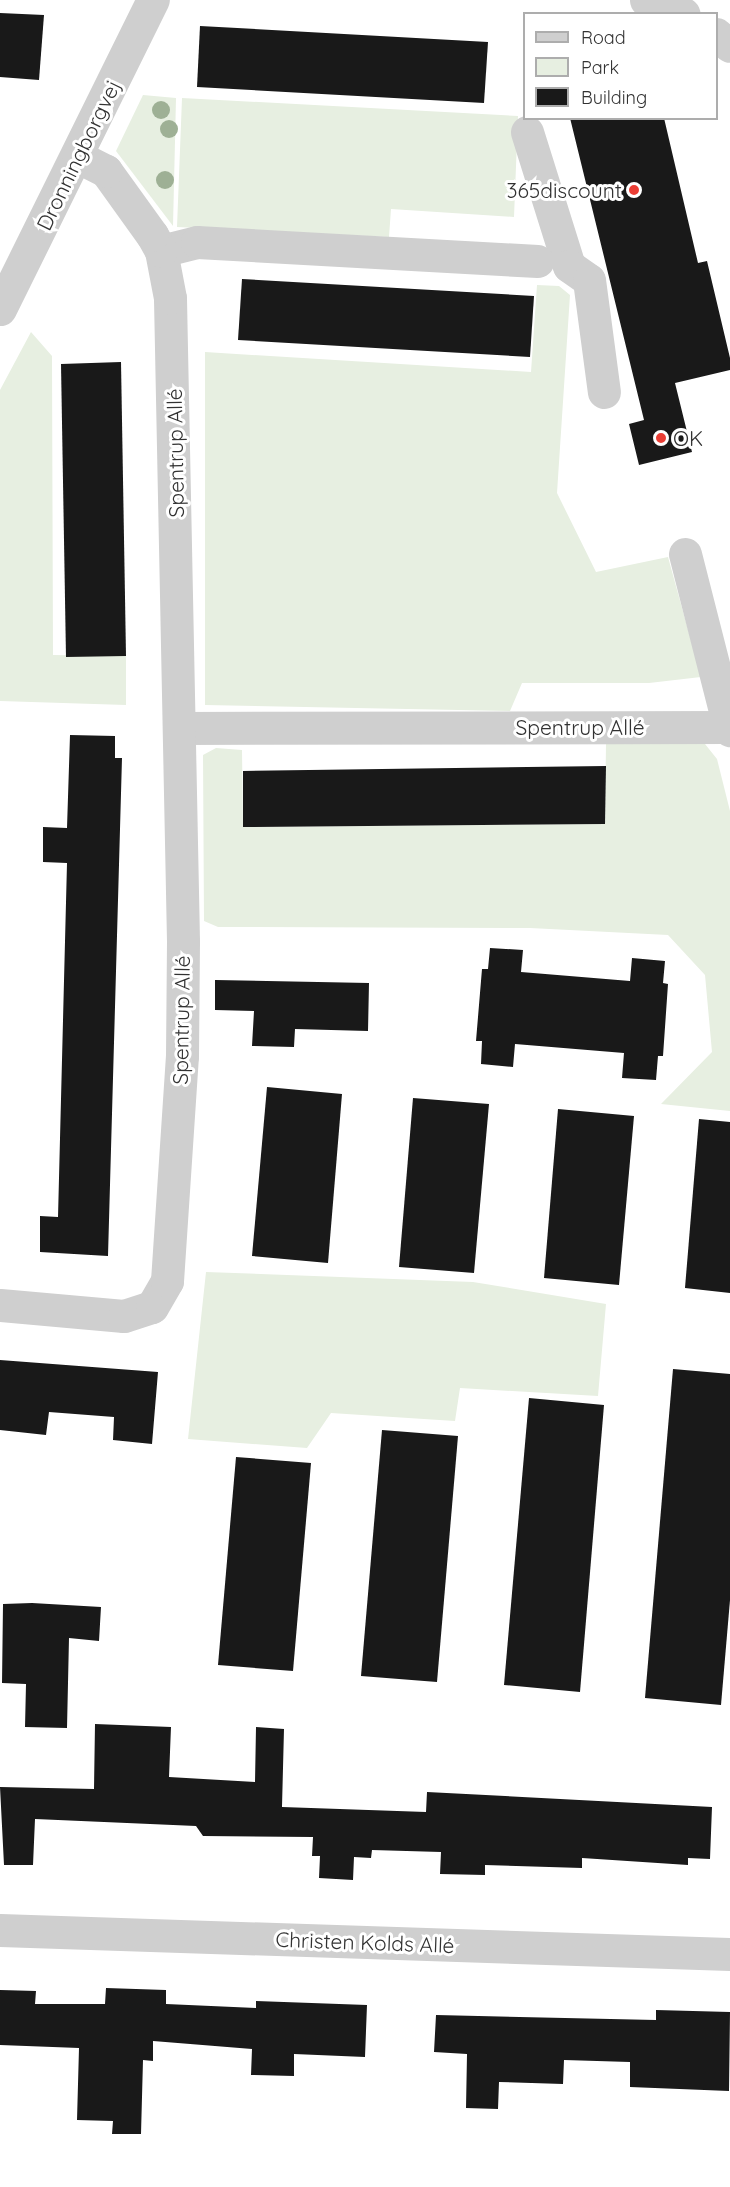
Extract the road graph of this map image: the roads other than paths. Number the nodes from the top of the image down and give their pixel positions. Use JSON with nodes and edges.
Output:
{"nodes":[{"id":1,"x":153,"y":0,"type":"edge"},
{"id":2,"x":646,"y":0,"type":"edge"},
{"id":3,"x":679,"y":12,"type":"edge"},
{"id":4,"x":718,"y":35,"type":"edge"},
{"id":5,"x":730,"y":46,"type":"edge"},
{"id":6,"x":527,"y":132,"type":"dead end"},
{"id":7,"x":78,"y":157,"type":"junction"},
{"id":8,"x":161,"y":251,"type":"junction"},
{"id":9,"x":537,"y":261,"type":"dead end"},
{"id":10,"x":0,"y":309,"type":"edge"},
{"id":11,"x":604,"y":392,"type":"dead end"},
{"id":12,"x":685,"y":554,"type":"dead end"},
{"id":13,"x":180,"y":728,"type":"junction"},
{"id":14,"x":730,"y":728,"type":"edge"},
{"id":15,"x":0,"y":1305,"type":"edge"},
{"id":16,"x":0,"y":1930,"type":"edge"},
{"id":17,"x":730,"y":1954,"type":"edge"}],
"edges":[{"from":1,"to":7,"type":"street","name":"Dronningborgvej"},
{"from":2,"to":3,"type":"street"},
{"from":4,"to":5,"type":"street"},
{"from":6,"to":11,"type":"street"},
{"from":7,"to":8,"type":"street","name":"Spentrup Allé"},
{"from":7,"to":10,"type":"street","name":"Dronningborgvej"},
{"from":8,"to":9,"type":"street"},
{"from":8,"to":13,"type":"street","name":"Spentrup Allé"},
{"from":12,"to":14,"type":"street","name":"Spentrup Allé"},
{"from":13,"to":14,"type":"street","name":"Spentrup Allé"},
{"from":13,"to":15,"type":"street","name":"Spentrup Allé"},
{"from":16,"to":17,"type":"street","name":"Christen Kolds Allé"}]}
